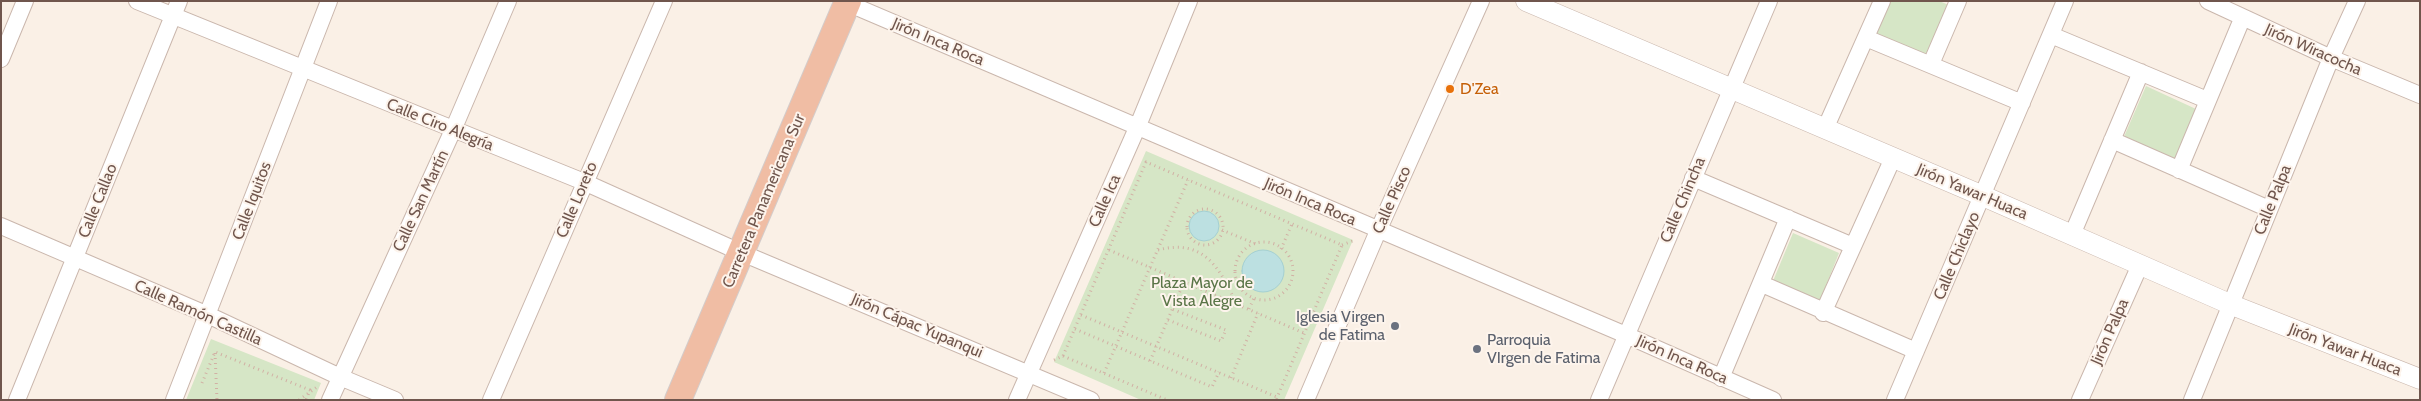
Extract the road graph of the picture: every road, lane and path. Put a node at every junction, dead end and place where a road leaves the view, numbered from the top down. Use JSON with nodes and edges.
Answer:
{"nodes":[{"id":1,"x":25,"y":1,"type":"edge"},
{"id":2,"x":136,"y":1,"type":"edge"},
{"id":3,"x":179,"y":1,"type":"edge"},
{"id":4,"x":329,"y":1,"type":"edge"},
{"id":5,"x":508,"y":1,"type":"edge"},
{"id":6,"x":664,"y":1,"type":"edge"},
{"id":7,"x":1189,"y":1,"type":"edge"},
{"id":8,"x":1481,"y":1,"type":"edge"},
{"id":9,"x":1526,"y":1,"type":"edge"},
{"id":10,"x":1769,"y":1,"type":"edge"},
{"id":11,"x":1882,"y":1,"type":"edge"},
{"id":12,"x":1957,"y":1,"type":"edge"},
{"id":13,"x":2065,"y":1,"type":"edge"},
{"id":14,"x":2208,"y":1,"type":"edge"},
{"id":15,"x":2357,"y":1,"type":"edge"},
{"id":16,"x":847,"y":2,"type":"edge"},
{"id":17,"x":173,"y":17,"type":"junction"},
{"id":18,"x":2242,"y":18,"type":"junction"},
{"id":19,"x":2051,"y":36,"type":"junction"},
{"id":20,"x":1866,"y":38,"type":"junction"},
{"id":21,"x":2331,"y":58,"type":"junction"},
{"id":22,"x":1,"y":59,"type":"edge"},
{"id":23,"x":1931,"y":64,"type":"junction"},
{"id":24,"x":302,"y":68,"type":"junction"},
{"id":25,"x":2141,"y":72,"type":"junction"},
{"id":26,"x":1731,"y":90,"type":"junction"},
{"id":27,"x":2420,"y":95,"type":"edge"},
{"id":28,"x":2207,"y":100,"type":"junction"},
{"id":29,"x":2022,"y":103,"type":"junction"},
{"id":30,"x":1137,"y":128,"type":"junction"},
{"id":31,"x":1825,"y":129,"type":"junction"},
{"id":32,"x":453,"y":130,"type":"junction"},
{"id":33,"x":2112,"y":140,"type":"junction"},
{"id":34,"x":1893,"y":158,"type":"junction"},
{"id":35,"x":2179,"y":170,"type":"junction"},
{"id":36,"x":1693,"y":178,"type":"junction"},
{"id":37,"x":1188,"y":180,"type":"junction"},
{"id":38,"x":584,"y":182,"type":"junction"},
{"id":39,"x":1984,"y":196,"type":"junction"},
{"id":40,"x":2269,"y":209,"type":"junction"},
{"id":41,"x":1788,"y":218,"type":"junction"},
{"id":42,"x":1292,"y":224,"type":"junction"},
{"id":43,"x":1,"y":226,"type":"edge"},
{"id":44,"x":1222,"y":230,"type":"junction"},
{"id":45,"x":1378,"y":231,"type":"junction"},
{"id":46,"x":2072,"y":235,"type":"junction"},
{"id":47,"x":1194,"y":241,"type":"junction"},
{"id":48,"x":1256,"y":244,"type":"junction"},
{"id":49,"x":1853,"y":246,"type":"junction"},
{"id":50,"x":1281,"y":249,"type":"junction"},
{"id":51,"x":1108,"y":250,"type":"junction"},
{"id":52,"x":1158,"y":250,"type":"junction"},
{"id":53,"x":1192,"y":250,"type":"junction"},
{"id":54,"x":742,"y":253,"type":"junction"},
{"id":55,"x":74,"y":259,"type":"junction"},
{"id":56,"x":2140,"y":264,"type":"junction"},
{"id":57,"x":1150,"y":268,"type":"junction"},
{"id":58,"x":1236,"y":279,"type":"junction"},
{"id":59,"x":1184,"y":282,"type":"junction"},
{"id":60,"x":1227,"y":283,"type":"junction"},
{"id":61,"x":1762,"y":284,"type":"junction"},
{"id":62,"x":1254,"y":298,"type":"junction"},
{"id":63,"x":1237,"y":304,"type":"junction"},
{"id":64,"x":2232,"y":305,"type":"junction"},
{"id":65,"x":1172,"y":309,"type":"junction"},
{"id":66,"x":1248,"y":309,"type":"junction"},
{"id":67,"x":1258,"y":313,"type":"junction"},
{"id":68,"x":1824,"y":313,"type":"junction"},
{"id":69,"x":208,"y":315,"type":"junction"},
{"id":70,"x":1081,"y":315,"type":"junction"},
{"id":71,"x":1168,"y":320,"type":"junction"},
{"id":72,"x":1075,"y":329,"type":"junction"},
{"id":73,"x":1122,"y":332,"type":"junction"},
{"id":74,"x":1304,"y":333,"type":"junction"},
{"id":75,"x":1626,"y":335,"type":"junction"},
{"id":76,"x":1116,"y":346,"type":"junction"},
{"id":77,"x":1156,"y":346,"type":"junction"},
{"id":78,"x":215,"y":352,"type":"junction"},
{"id":79,"x":1916,"y":352,"type":"junction"},
{"id":80,"x":1150,"y":361,"type":"junction"},
{"id":81,"x":1028,"y":372,"type":"junction"},
{"id":82,"x":1218,"y":372,"type":"junction"},
{"id":83,"x":1104,"y":373,"type":"junction"},
{"id":84,"x":340,"y":377,"type":"junction"},
{"id":85,"x":1231,"y":378,"type":"junction"},
{"id":86,"x":1721,"y":378,"type":"junction"},
{"id":87,"x":2420,"y":379,"type":"edge"},
{"id":88,"x":198,"y":392,"type":"dead end"},
{"id":89,"x":1276,"y":398,"type":"edge"},
{"id":90,"x":17,"y":400,"type":"edge"},
{"id":91,"x":174,"y":400,"type":"edge"},
{"id":92,"x":217,"y":400,"type":"edge"},
{"id":93,"x":306,"y":400,"type":"edge"},
{"id":94,"x":330,"y":400,"type":"edge"},
{"id":95,"x":395,"y":400,"type":"edge"},
{"id":96,"x":491,"y":400,"type":"edge"},
{"id":97,"x":678,"y":400,"type":"edge"},
{"id":98,"x":1017,"y":400,"type":"edge"},
{"id":99,"x":1091,"y":400,"type":"edge"},
{"id":100,"x":1167,"y":400,"type":"edge"},
{"id":101,"x":1306,"y":400,"type":"edge"},
{"id":102,"x":1599,"y":400,"type":"edge"},
{"id":103,"x":1773,"y":400,"type":"edge"},
{"id":104,"x":1895,"y":400,"type":"edge"},
{"id":105,"x":2080,"y":400,"type":"edge"},
{"id":106,"x":2192,"y":400,"type":"edge"}],
"edges":[{"from":1,"to":22,"type":"street"},
{"from":2,"to":17,"type":"street","name":"Calle Ciro Alegría"},
{"from":3,"to":17,"type":"street","name":"Calle Callao"},
{"from":4,"to":24,"type":"street","name":"Calle Iquitos"},
{"from":5,"to":32,"type":"street","name":"Calle San Martín"},
{"from":6,"to":38,"type":"street","name":"Calle Loreto"},
{"from":7,"to":30,"type":"street","name":"Calle Ica"},
{"from":8,"to":45,"type":"street","name":"Calle Pisco"},
{"from":9,"to":26,"type":"street","name":"Jirón Yawar Huaca"},
{"from":10,"to":26,"type":"street","name":"Calle Chincha"},
{"from":11,"to":20,"type":"street"},
{"from":12,"to":23,"type":"street"},
{"from":13,"to":19,"type":"street","name":"Calle Chiclayo"},
{"from":14,"to":18,"type":"street","name":"Jirón Wiracocha"},
{"from":15,"to":21,"type":"street","name":"Calle Palpa"},
{"from":16,"to":30,"type":"street","name":"Jirón Inca Roca"},
{"from":16,"to":54,"type":"highway","name":"Carretera Panamericana Sur"},
{"from":17,"to":24,"type":"street","name":"Calle Ciro Alegría"},
{"from":17,"to":55,"type":"street","name":"Calle Callao"},
{"from":18,"to":21,"type":"street","name":"Jirón Wiracocha"},
{"from":18,"to":28,"type":"street"},
{"from":19,"to":25,"type":"street"},
{"from":19,"to":29,"type":"street","name":"Calle Chiclayo"},
{"from":20,"to":23,"type":"street"},
{"from":20,"to":31,"type":"street"},
{"from":21,"to":27,"type":"street","name":"Jirón Wiracocha"},
{"from":21,"to":40,"type":"street","name":"Calle Palpa"},
{"from":23,"to":29,"type":"street"},
{"from":24,"to":32,"type":"street","name":"Calle Ciro Alegría"},
{"from":24,"to":69,"type":"street","name":"Calle Iquitos"},
{"from":25,"to":28,"type":"street"},
{"from":25,"to":33,"type":"street"},
{"from":26,"to":31,"type":"street","name":"Jirón Yawar Huaca"},
{"from":26,"to":36,"type":"street","name":"Calle Chincha"},
{"from":28,"to":35,"type":"street"},
{"from":29,"to":39,"type":"street","name":"Calle Chiclayo"},
{"from":30,"to":45,"type":"street","name":"Jirón Inca Roca"},
{"from":30,"to":81,"type":"street","name":"Calle Ica"},
{"from":31,"to":34,"type":"street","name":"Jirón Yawar Huaca"},
{"from":32,"to":38,"type":"street","name":"Calle Ciro Alegría"},
{"from":32,"to":84,"type":"street","name":"Calle San Martín"},
{"from":33,"to":35,"type":"street"},
{"from":33,"to":46,"type":"street"},
{"from":34,"to":39,"type":"street","name":"Jirón Yawar Huaca"},
{"from":34,"to":49,"type":"street"},
{"from":35,"to":40,"type":"street"},
{"from":36,"to":41,"type":"street"},
{"from":36,"to":75,"type":"street","name":"Calle Chincha"},
{"from":37,"to":42,"type":"path"},
{"from":37,"to":51,"type":"path"},
{"from":37,"to":52,"type":"path"},
{"from":38,"to":54,"type":"street","name":"Calle Ciro Alegría"},
{"from":38,"to":96,"type":"street","name":"Calle Loreto"},
{"from":39,"to":46,"type":"street","name":"Jirón Yawar Huaca"},
{"from":39,"to":79,"type":"street","name":"Calle Chiclayo"},
{"from":40,"to":64,"type":"street","name":"Calle Palpa"},
{"from":41,"to":49,"type":"street"},
{"from":41,"to":61,"type":"street"},
{"from":42,"to":50,"type":"path"},
{"from":42,"to":74,"type":"path"},
{"from":43,"to":55,"type":"street","name":"Calle Ramón Castilla"},
{"from":44,"to":47,"type":"path"},
{"from":44,"to":47,"type":"path"},
{"from":44,"to":48,"type":"path"},
{"from":45,"to":75,"type":"street","name":"Jirón Inca Roca"},
{"from":45,"to":101,"type":"street","name":"Calle Pisco"},
{"from":46,"to":56,"type":"street","name":"Jirón Yawar Huaca"},
{"from":47,"to":53,"type":"path"},
{"from":48,"to":50,"type":"path"},
{"from":48,"to":58,"type":"path"},
{"from":49,"to":68,"type":"street"},
{"from":50,"to":62,"type":"path"},
{"from":51,"to":57,"type":"path"},
{"from":51,"to":70,"type":"path"},
{"from":52,"to":53,"type":"path"},
{"from":52,"to":57,"type":"path"},
{"from":53,"to":60,"type":"path"},
{"from":54,"to":81,"type":"street","name":"Jirón Cápac Yupanqui"},
{"from":54,"to":97,"type":"highway","name":"Carretera Panamericana Sur"},
{"from":55,"to":69,"type":"street","name":"Calle Ramón Castilla"},
{"from":55,"to":90,"type":"street","name":"Calle Callao"},
{"from":56,"to":64,"type":"street","name":"Jirón Yawar Huaca"},
{"from":56,"to":105,"type":"street","name":"Jirón Palpa"},
{"from":57,"to":59,"type":"path"},
{"from":57,"to":73,"type":"path"},
{"from":58,"to":60,"type":"path"},
{"from":58,"to":62,"type":"path"},
{"from":59,"to":63,"type":"path"},
{"from":59,"to":65,"type":"path"},
{"from":60,"to":63,"type":"path"},
{"from":61,"to":68,"type":"street"},
{"from":61,"to":86,"type":"street"},
{"from":62,"to":66,"type":"path"},
{"from":63,"to":66,"type":"path"},
{"from":64,"to":87,"type":"street","name":"Jirón Yawar Huaca"},
{"from":64,"to":106,"type":"street","name":"Calle Palpa"},
{"from":65,"to":71,"type":"path"},
{"from":65,"to":71,"type":"path"},
{"from":66,"to":67,"type":"path"},
{"from":67,"to":74,"type":"path"},
{"from":67,"to":85,"type":"path"},
{"from":68,"to":79,"type":"street"},
{"from":69,"to":78,"type":"path"},
{"from":69,"to":84,"type":"street","name":"Calle Ramón Castilla"},
{"from":69,"to":91,"type":"street","name":"Calle Iquitos"},
{"from":70,"to":72,"type":"path"},
{"from":70,"to":73,"type":"path"},
{"from":71,"to":77,"type":"path"},
{"from":72,"to":76,"type":"path"},
{"from":72,"to":83,"type":"path"},
{"from":73,"to":76,"type":"path"},
{"from":73,"to":77,"type":"path"},
{"from":74,"to":89,"type":"path"},
{"from":75,"to":86,"type":"street","name":"Jirón Inca Roca"},
{"from":75,"to":102,"type":"street","name":"Calle Chincha"},
{"from":76,"to":80,"type":"path"},
{"from":76,"to":83,"type":"path"},
{"from":77,"to":80,"type":"path"},
{"from":77,"to":82,"type":"path"},
{"from":78,"to":88,"type":"path"},
{"from":78,"to":92,"type":"path"},
{"from":78,"to":93,"type":"path"},
{"from":79,"to":104,"type":"street","name":"Calle Chiclayo"},
{"from":80,"to":82,"type":"path"},
{"from":81,"to":98,"type":"street","name":"Calle Ica"},
{"from":81,"to":99,"type":"street","name":"Jirón Cápac Yupanqui"},
{"from":82,"to":85,"type":"path"},
{"from":83,"to":100,"type":"path"},
{"from":84,"to":94,"type":"street","name":"Calle San Martín"},
{"from":84,"to":95,"type":"street","name":"Calle Ramón Castilla"},
{"from":85,"to":89,"type":"path"},
{"from":86,"to":103,"type":"street","name":"Jirón Inca Roca"}]}
